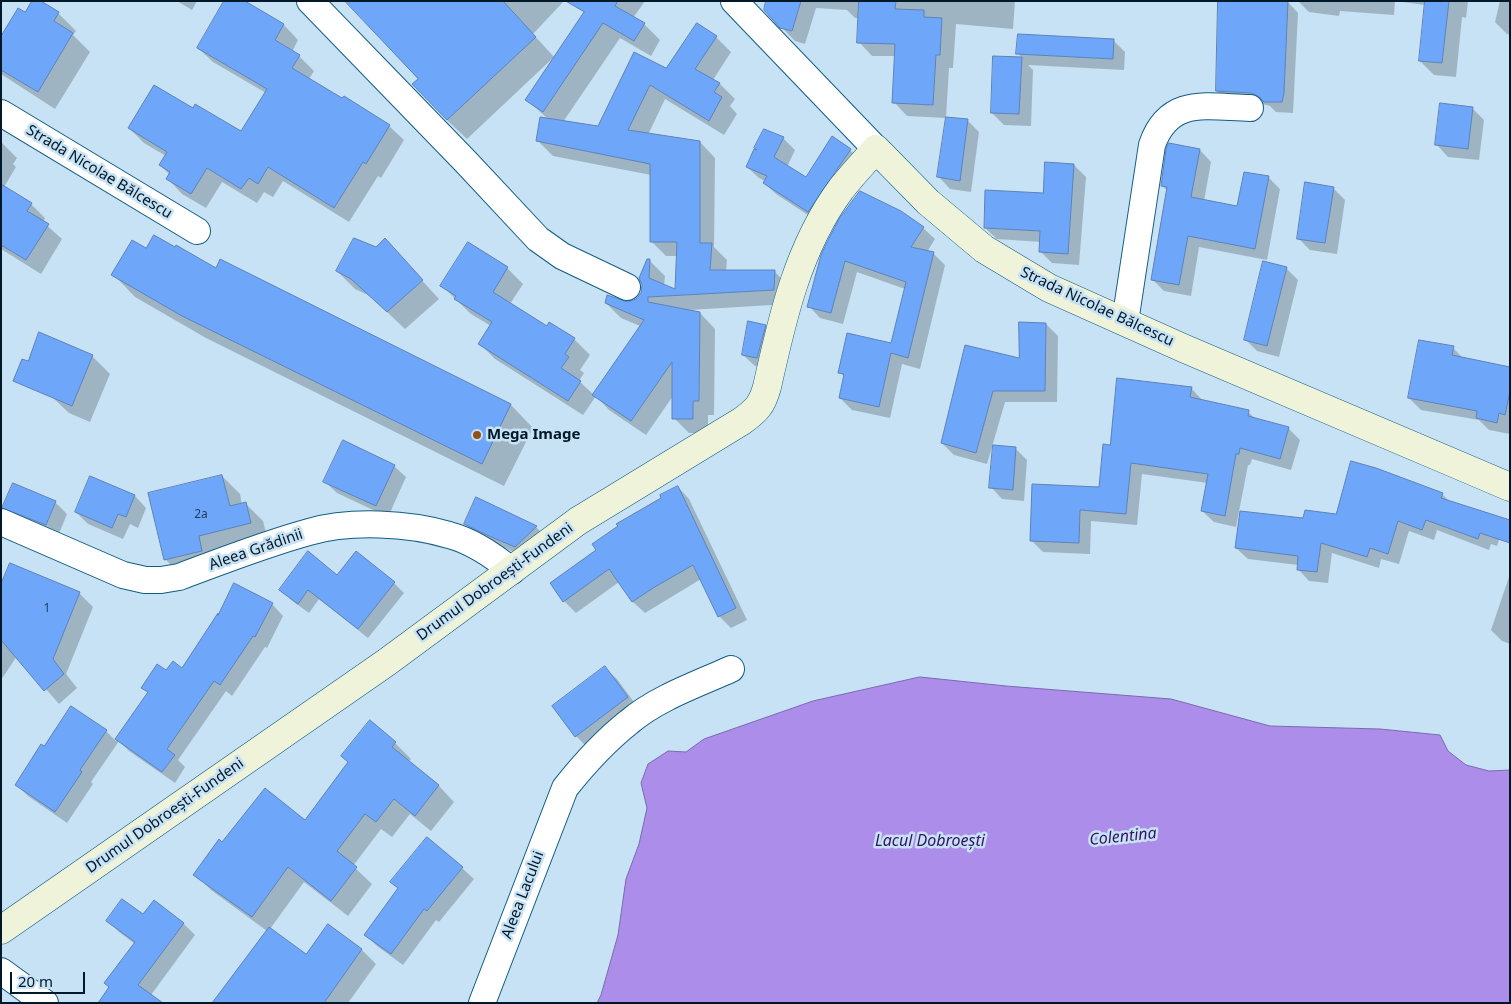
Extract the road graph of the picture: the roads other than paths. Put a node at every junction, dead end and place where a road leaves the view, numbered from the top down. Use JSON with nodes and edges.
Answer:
{"nodes":[{"id":1,"x":310,"y":1,"type":"edge"},
{"id":2,"x":734,"y":1,"type":"edge"},
{"id":3,"x":1250,"y":108,"type":"dead end"},
{"id":4,"x":1,"y":113,"type":"edge"},
{"id":5,"x":876,"y":149,"type":"junction"},
{"id":6,"x":197,"y":231,"type":"dead end"},
{"id":7,"x":627,"y":287,"type":"dead end"},
{"id":8,"x":1125,"y":322,"type":"junction"},
{"id":9,"x":1510,"y":487,"type":"edge"},
{"id":10,"x":1,"y":522,"type":"edge"},
{"id":11,"x":512,"y":570,"type":"junction"},
{"id":12,"x":731,"y":668,"type":"dead end"},
{"id":13,"x":1,"y":930,"type":"edge"},
{"id":14,"x":1,"y":971,"type":"edge"},
{"id":15,"x":45,"y":1003,"type":"edge"},
{"id":16,"x":482,"y":1003,"type":"edge"}],
"edges":[{"from":1,"to":7,"type":"street"},
{"from":2,"to":5,"type":"street","name":"Strada Nicolae Bălcescu"},
{"from":3,"to":8,"type":"street"},
{"from":4,"to":6,"type":"street","name":"Strada Nicolae Bălcescu"},
{"from":5,"to":8,"type":"street","name":"Strada Nicolae Bălcescu"},
{"from":5,"to":11,"type":"street","name":"Drumul Dobroești-Fundeni"},
{"from":8,"to":9,"type":"street","name":"Strada Nicolae Bălcescu"},
{"from":10,"to":11,"type":"street","name":"Aleea Grădinii"},
{"from":11,"to":13,"type":"street","name":"Drumul Dobroești-Fundeni"},
{"from":12,"to":16,"type":"street","name":"Aleea Lacului"},
{"from":14,"to":15,"type":"street"}]}
